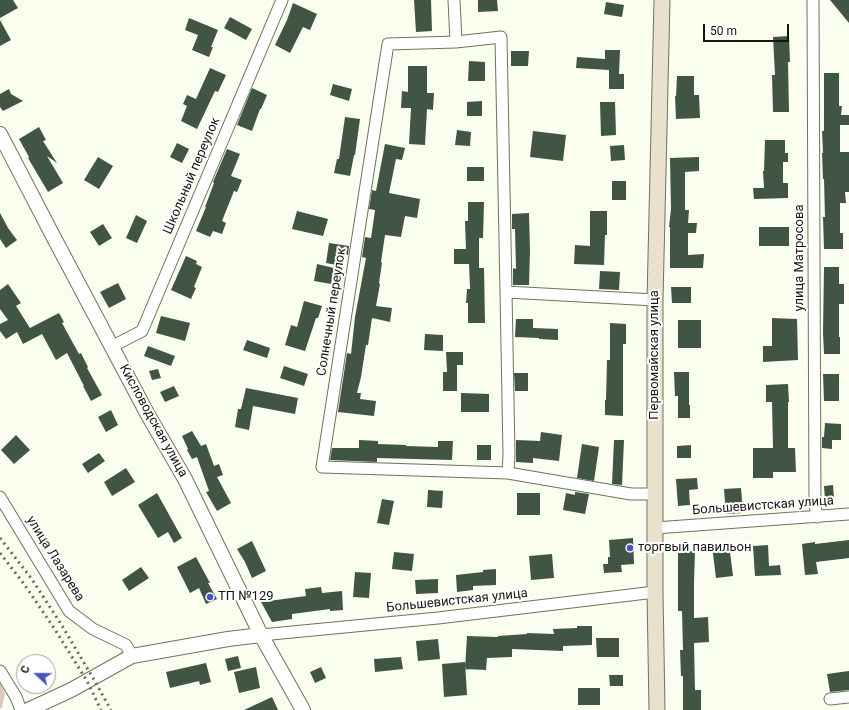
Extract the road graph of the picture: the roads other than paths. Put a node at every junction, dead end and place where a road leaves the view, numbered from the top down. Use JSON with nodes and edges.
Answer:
{"nodes":[{"id":1,"x":282,"y":0,"type":"edge"},
{"id":2,"x":454,"y":0,"type":"edge"},
{"id":3,"x":662,"y":0,"type":"edge"},
{"id":4,"x":813,"y":0,"type":"edge"},
{"id":5,"x":456,"y":42,"type":"junction"},
{"id":6,"x":0,"y":134,"type":"edge"},
{"id":7,"x":506,"y":292,"type":"junction"},
{"id":8,"x":655,"y":300,"type":"junction"},
{"id":9,"x":111,"y":347,"type":"junction"},
{"id":10,"x":508,"y":473,"type":"junction"},
{"id":11,"x":655,"y":494,"type":"junction"},
{"id":12,"x":0,"y":497,"type":"edge"},
{"id":13,"x":849,"y":514,"type":"edge"},
{"id":14,"x":817,"y":517,"type":"junction"},
{"id":15,"x":655,"y":528,"type":"junction"},
{"id":16,"x":655,"y":592,"type":"junction"},
{"id":17,"x":261,"y":635,"type":"junction"},
{"id":18,"x":132,"y":656,"type":"junction"},
{"id":19,"x":0,"y":671,"type":"edge"},
{"id":20,"x":849,"y":697,"type":"edge"},
{"id":21,"x":830,"y":699,"type":"dead end"},
{"id":22,"x":21,"y":710,"type":"edge"},
{"id":23,"x":28,"y":710,"type":"edge"},
{"id":24,"x":303,"y":710,"type":"edge"},
{"id":25,"x":657,"y":710,"type":"edge"}],
"edges":[{"from":1,"to":9,"type":"street","name":"Школьный переулок"},
{"from":2,"to":5,"type":"street"},
{"from":3,"to":8,"type":"main road","name":"Первомайская улица"},
{"from":4,"to":14,"type":"street","name":"улица Матросова"},
{"from":5,"to":7,"type":"street","name":"Солнечный переулок"},
{"from":5,"to":10,"type":"street","name":"Солнечный переулок"},
{"from":6,"to":9,"type":"street","name":"Кисловодская улица"},
{"from":7,"to":8,"type":"street"},
{"from":7,"to":10,"type":"street","name":"Солнечный переулок"},
{"from":8,"to":11,"type":"main road","name":"Первомайская улица"},
{"from":9,"to":17,"type":"street","name":"Кисловодская улица"},
{"from":10,"to":11,"type":"street","name":"Солнечный переулок"},
{"from":11,"to":15,"type":"main road","name":"Первомайская улица"},
{"from":12,"to":18,"type":"street","name":"улица Лазарева"},
{"from":13,"to":14,"type":"street","name":"Большевистская улица"},
{"from":14,"to":15,"type":"street","name":"Большевистская улица"},
{"from":15,"to":16,"type":"main road","name":"Первомайская улица"},
{"from":16,"to":17,"type":"street","name":"Большевистская улица"},
{"from":16,"to":25,"type":"main road","name":"Первомайская улица"},
{"from":17,"to":18,"type":"street"},
{"from":17,"to":24,"type":"street","name":"Кисловодская улица"},
{"from":18,"to":23,"type":"street"},
{"from":19,"to":22,"type":"street"},
{"from":20,"to":21,"type":"street"}]}
